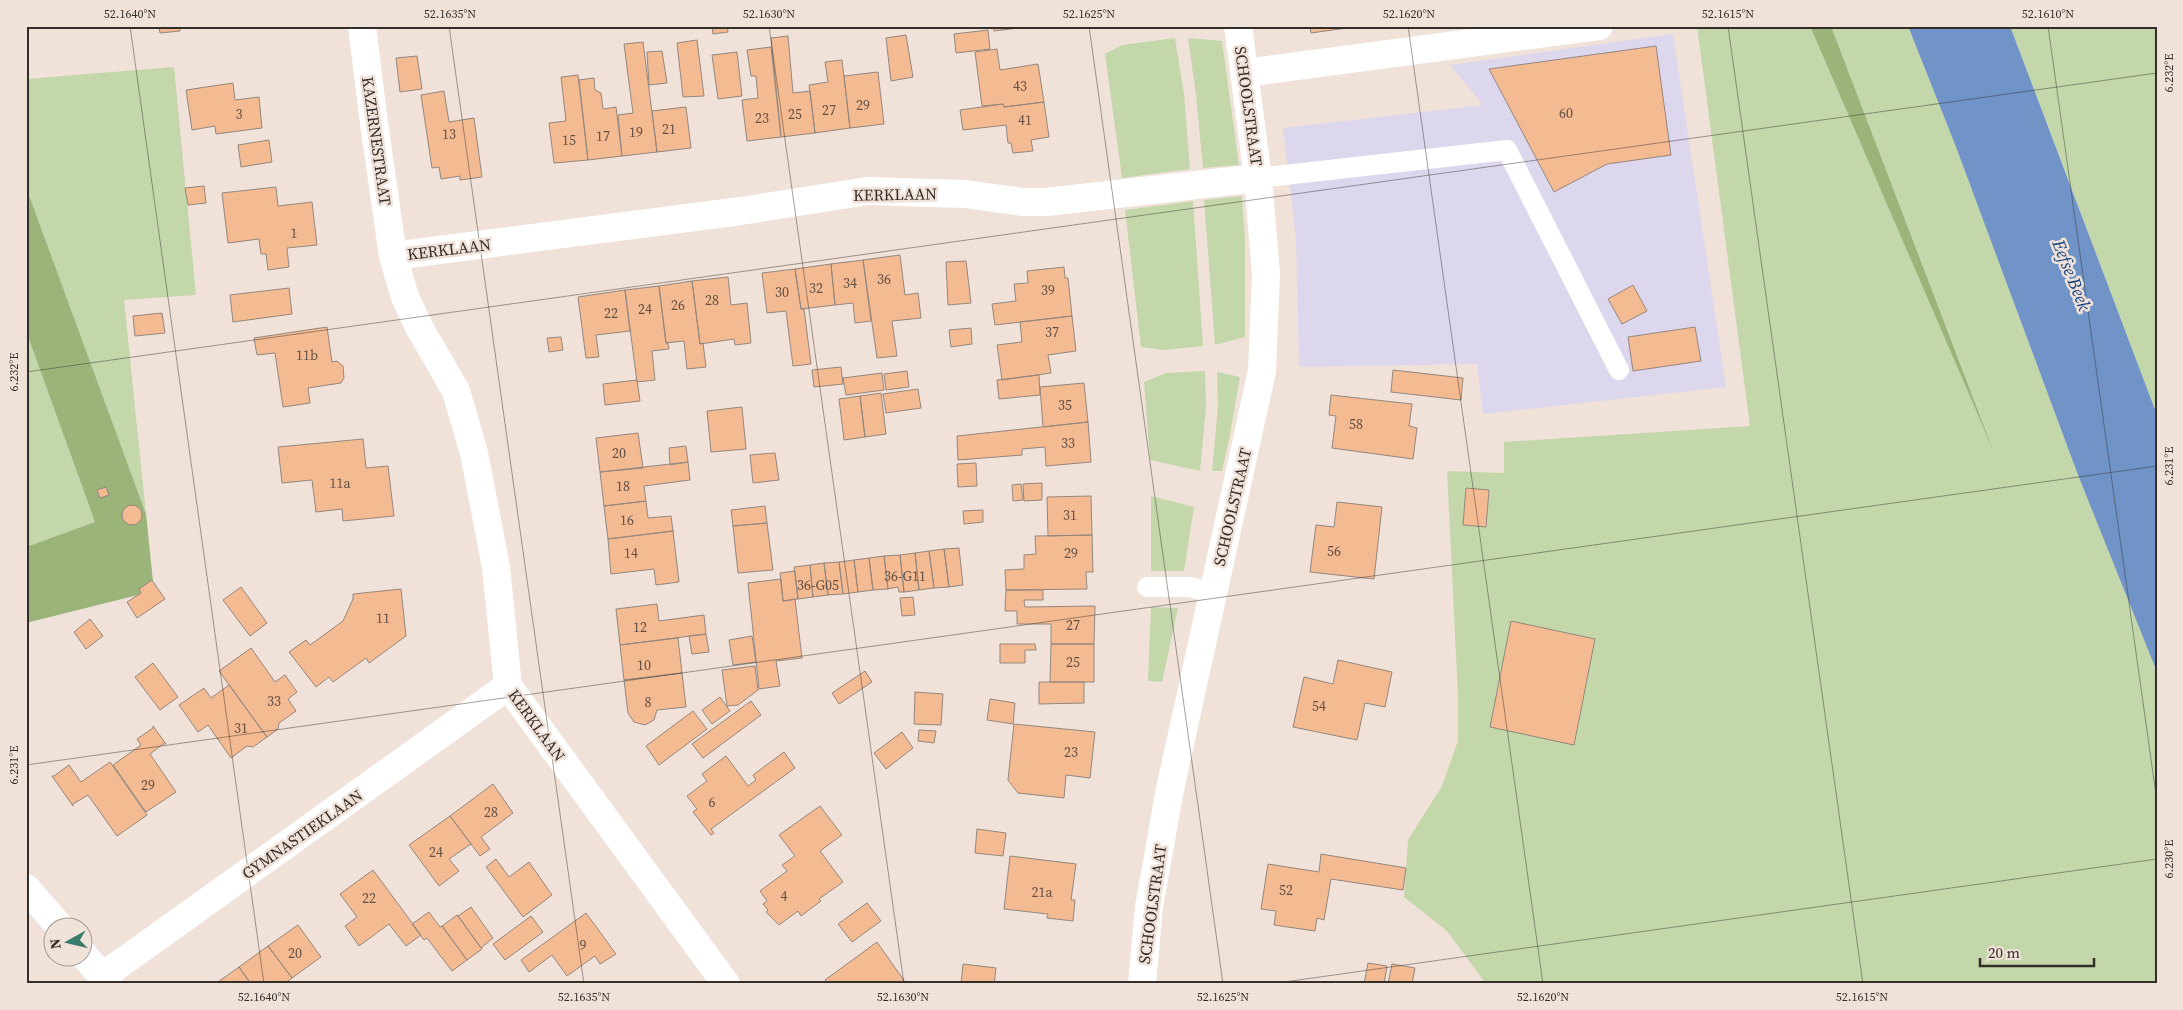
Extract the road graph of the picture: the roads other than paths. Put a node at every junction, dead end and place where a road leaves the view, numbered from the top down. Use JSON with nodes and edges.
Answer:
{"nodes":[{"id":1,"x":362,"y":26,"type":"edge"},
{"id":2,"x":1238,"y":26,"type":"edge"},
{"id":3,"x":1598,"y":26,"type":"edge"},
{"id":4,"x":1244,"y":73,"type":"junction"},
{"id":5,"x":1258,"y":178,"type":"junction"},
{"id":6,"x":393,"y":256,"type":"junction"},
{"id":7,"x":1619,"y":370,"type":"dead end"},
{"id":8,"x":1147,"y":587,"type":"dead end"},
{"id":9,"x":1212,"y":593,"type":"junction"},
{"id":10,"x":508,"y":686,"type":"junction"},
{"id":11,"x":26,"y":888,"type":"edge"},
{"id":12,"x":52,"y":918,"type":"edge"},
{"id":13,"x":92,"y":964,"type":"edge"},
{"id":14,"x":106,"y":980,"type":"edge"},
{"id":15,"x":726,"y":984,"type":"edge"},
{"id":16,"x":1142,"y":984,"type":"edge"}],
"edges":[{"from":1,"to":6,"type":"street","name":"KAZERNESTRAAT"},
{"from":2,"to":4,"type":"street","name":"SCHOOLSTRAAT"},
{"from":3,"to":4,"type":"street"},
{"from":4,"to":5,"type":"street","name":"SCHOOLSTRAAT"},
{"from":5,"to":6,"type":"street","name":"KERKLAAN"},
{"from":5,"to":7,"type":"lane"},
{"from":5,"to":9,"type":"street","name":"SCHOOLSTRAAT"},
{"from":6,"to":10,"type":"street","name":"KERKLAAN"},
{"from":8,"to":9,"type":"lane"},
{"from":9,"to":16,"type":"street","name":"SCHOOLSTRAAT"},
{"from":10,"to":14,"type":"street","name":"GYMNASTIEKLAAN"},
{"from":10,"to":15,"type":"street","name":"KERKLAAN"},
{"from":11,"to":12,"type":"street"},
{"from":13,"to":14,"type":"street"}]}
